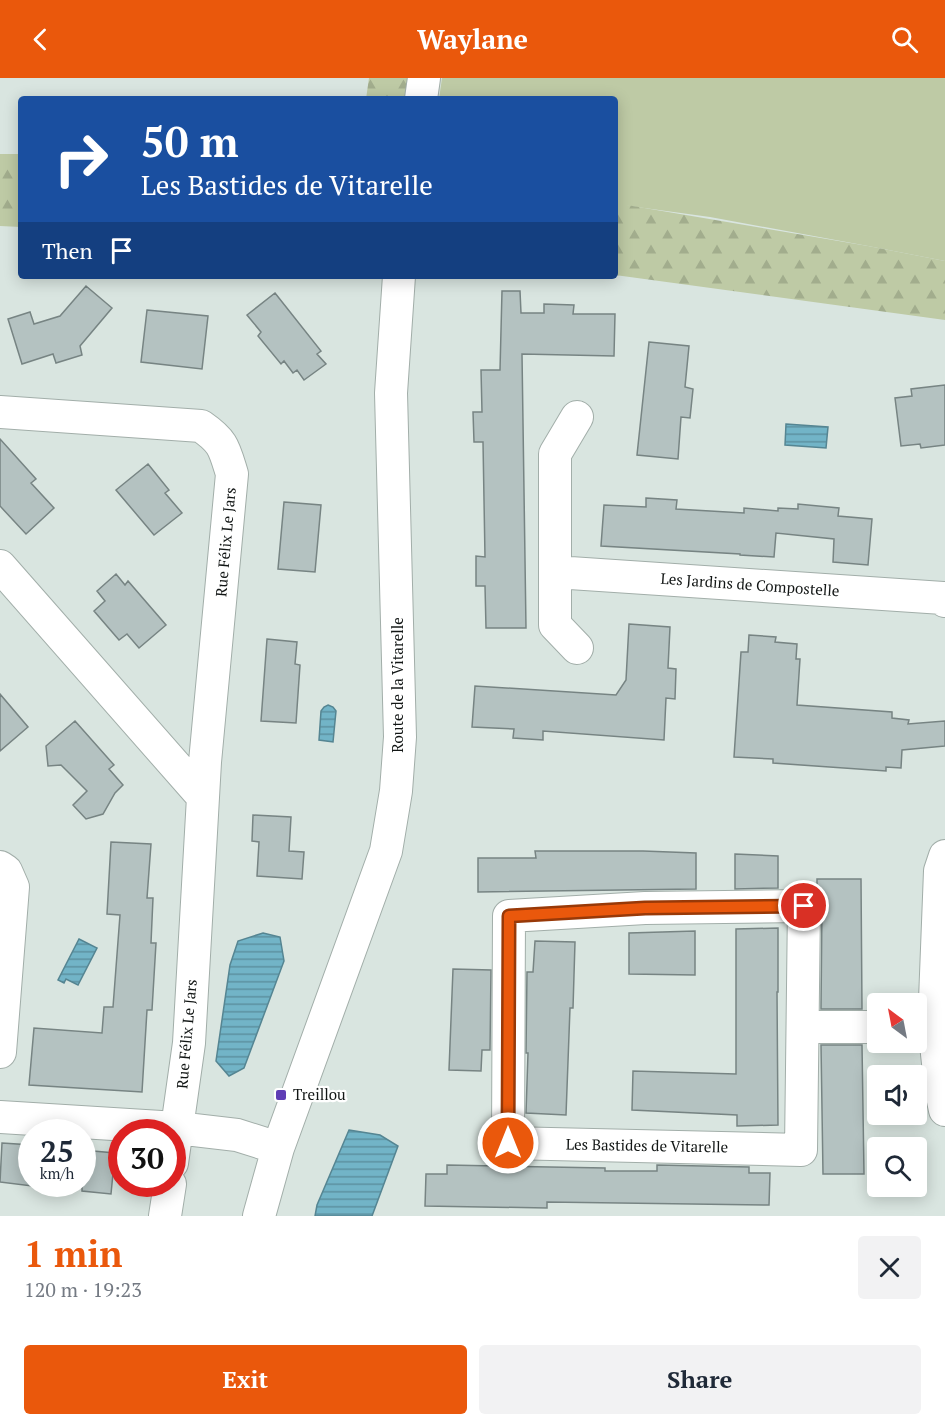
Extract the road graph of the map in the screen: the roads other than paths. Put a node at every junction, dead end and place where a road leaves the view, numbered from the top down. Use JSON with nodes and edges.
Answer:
{"nodes":[{"id":1,"x":424,"y":78,"type":"edge"},
{"id":2,"x":421,"y":96,"type":"edge"},
{"id":3,"x":399,"y":279,"type":"edge"},
{"id":4,"x":0,"y":412,"type":"edge"},
{"id":5,"x":577,"y":417,"type":"dead end"},
{"id":6,"x":0,"y":566,"type":"edge"},
{"id":7,"x":555,"y":572,"type":"junction"},
{"id":8,"x":945,"y":601,"type":"edge"},
{"id":9,"x":577,"y":648,"type":"dead end"},
{"id":10,"x":203,"y":797,"type":"junction"},
{"id":11,"x":945,"y":856,"type":"edge"},
{"id":12,"x":0,"y":867,"type":"edge"},
{"id":13,"x":927,"y":1005,"type":"edge"},
{"id":14,"x":803,"y":1027,"type":"junction"},
{"id":15,"x":867,"y":1027,"type":"edge"},
{"id":16,"x":927,"y":1034,"type":"edge"},
{"id":17,"x":0,"y":1052,"type":"edge"},
{"id":18,"x":945,"y":1110,"type":"edge"},
{"id":19,"x":0,"y":1117,"type":"edge"},
{"id":20,"x":168,"y":1119,"type":"edge"},
{"id":21,"x":108,"y":1124,"type":"edge"},
{"id":22,"x":186,"y":1130,"type":"edge"},
{"id":23,"x":278,"y":1148,"type":"junction"},
{"id":24,"x":168,"y":1197,"type":"edge"},
{"id":25,"x":165,"y":1216,"type":"edge"},
{"id":26,"x":259,"y":1216,"type":"edge"}],
"edges":[{"from":1,"to":2,"type":"street"},
{"from":3,"to":23,"type":"street","name":"Route de la Vitarelle"},
{"from":4,"to":10,"type":"street","name":"Rue Félix Le Jars"},
{"from":5,"to":7,"type":"street"},
{"from":6,"to":10,"type":"street"},
{"from":7,"to":8,"type":"street","name":"Les Jardins de Compostelle"},
{"from":7,"to":9,"type":"street"},
{"from":10,"to":20,"type":"street","name":"Rue Félix Le Jars"},
{"from":11,"to":13,"type":"street"},
{"from":12,"to":17,"type":"street"},
{"from":14,"to":14,"type":"street","name":"Les Bastides de Vitarelle"},
{"from":14,"to":15,"type":"street"},
{"from":16,"to":18,"type":"street"},
{"from":19,"to":21,"type":"street"},
{"from":22,"to":23,"type":"street"},
{"from":23,"to":26,"type":"street","name":"Route de la Vitarelle"},
{"from":24,"to":25,"type":"street"}]}
